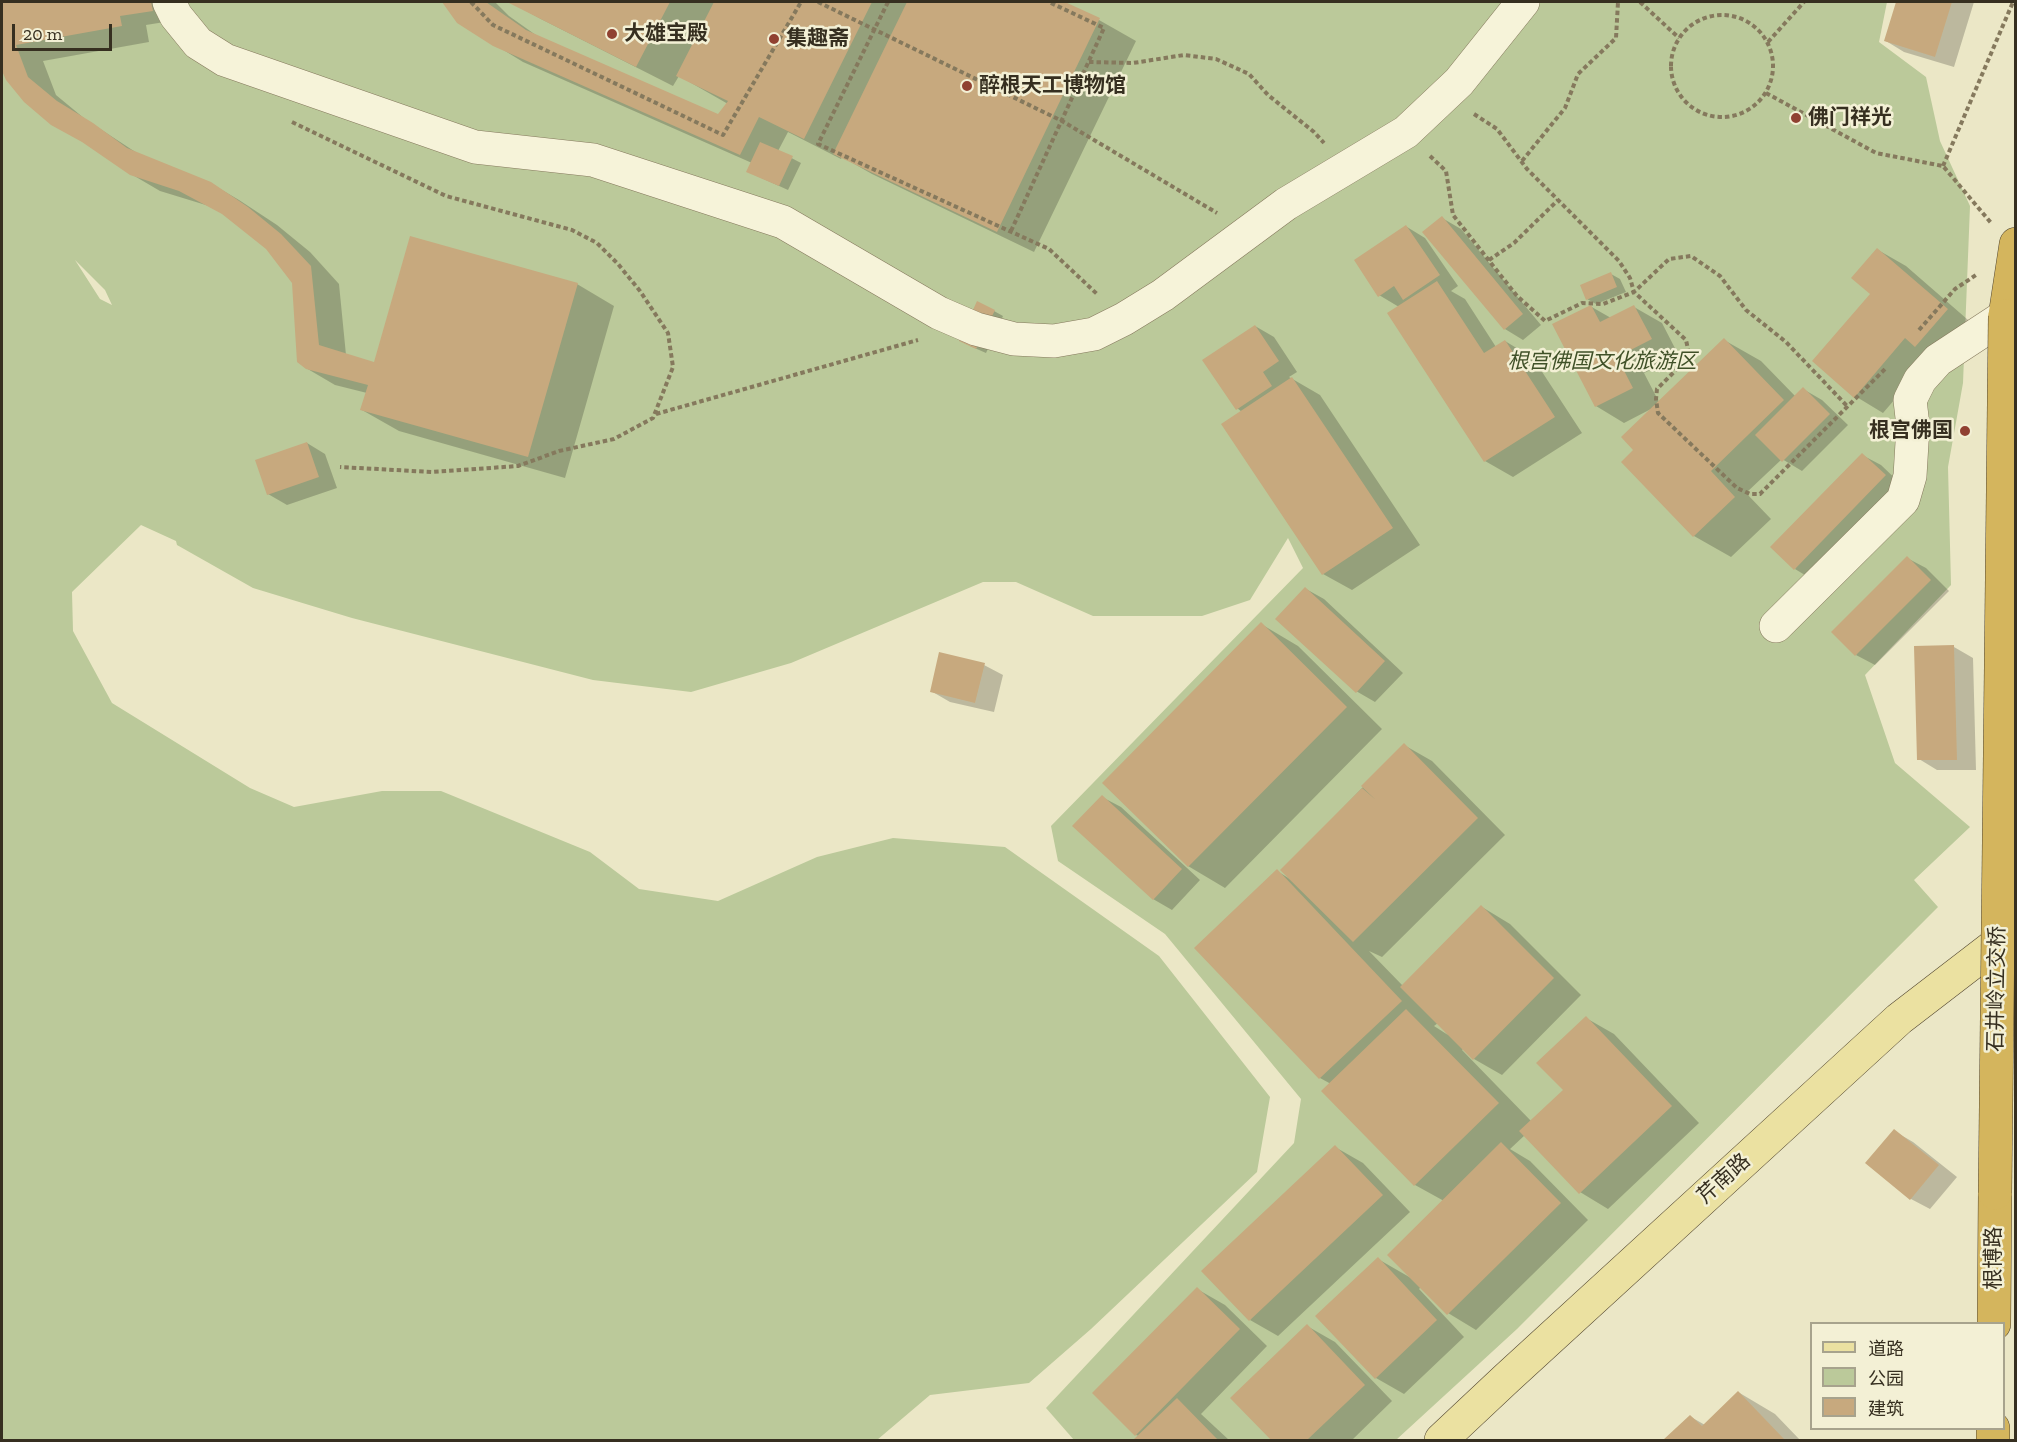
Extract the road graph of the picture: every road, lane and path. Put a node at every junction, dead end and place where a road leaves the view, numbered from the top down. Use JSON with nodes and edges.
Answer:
{"nodes":[{"id":1,"x":169,"y":2,"type":"edge"},
{"id":2,"x":471,"y":2,"type":"edge"},
{"id":3,"x":801,"y":2,"type":"edge"},
{"id":4,"x":818,"y":2,"type":"edge"},
{"id":5,"x":888,"y":2,"type":"edge"},
{"id":6,"x":1049,"y":2,"type":"edge"},
{"id":7,"x":1523,"y":2,"type":"edge"},
{"id":8,"x":1618,"y":2,"type":"edge"},
{"id":9,"x":1640,"y":2,"type":"edge"},
{"id":10,"x":1804,"y":2,"type":"edge"},
{"id":11,"x":2013,"y":2,"type":"edge"},
{"id":12,"x":874,"y":30,"type":"junction"},
{"id":13,"x":1679,"y":38,"type":"junction"},
{"id":14,"x":1768,"y":42,"type":"junction"},
{"id":15,"x":1089,"y":62,"type":"junction"},
{"id":16,"x":1766,"y":93,"type":"junction"},
{"id":17,"x":1446,"y":95,"type":"junction"},
{"id":18,"x":291,"y":121,"type":"dead end"},
{"id":19,"x":1062,"y":121,"type":"junction"},
{"id":20,"x":1406,"y":132,"type":"junction"},
{"id":21,"x":1521,"y":161,"type":"junction"},
{"id":22,"x":1943,"y":166,"type":"junction"},
{"id":23,"x":1347,"y":167,"type":"junction"},
{"id":24,"x":1558,"y":200,"type":"junction"},
{"id":25,"x":1011,"y":231,"type":"junction"},
{"id":26,"x":1249,"y":232,"type":"junction"},
{"id":27,"x":2015,"y":248,"type":"edge"},
{"id":28,"x":1489,"y":260,"type":"junction"},
{"id":29,"x":1634,"y":292,"type":"junction"},
{"id":30,"x":2005,"y":316,"type":"junction"},
{"id":31,"x":1124,"y":319,"type":"junction"},
{"id":32,"x":967,"y":326,"type":"junction"},
{"id":33,"x":1918,"y":331,"type":"dead end"},
{"id":34,"x":1892,"y":361,"type":"dead end"},
{"id":35,"x":1848,"y":407,"type":"junction"},
{"id":36,"x":655,"y":414,"type":"junction"},
{"id":37,"x":340,"y":467,"type":"dead end"},
{"id":38,"x":1776,"y":626,"type":"dead end"},
{"id":39,"x":2016,"y":929,"type":"edge"},
{"id":40,"x":1995,"y":1193,"type":"joint"},
{"id":41,"x":1994,"y":1322,"type":"edge"},
{"id":42,"x":1441,"y":1440,"type":"edge"}],
"edges":[{"from":1,"to":32,"type":"lane"},
{"from":2,"to":3,"type":"path"},
{"from":4,"to":12,"type":"path"},
{"from":5,"to":12,"type":"path"},
{"from":6,"to":15,"type":"path"},
{"from":7,"to":17,"type":"lane"},
{"from":8,"to":21,"type":"path"},
{"from":9,"to":13,"type":"path"},
{"from":10,"to":14,"type":"path"},
{"from":11,"to":22,"type":"path"},
{"from":12,"to":19,"type":"path"},
{"from":12,"to":25,"type":"path"},
{"from":13,"to":14,"type":"path"},
{"from":13,"to":16,"type":"path"},
{"from":14,"to":16,"type":"path"},
{"from":15,"to":19,"type":"path"},
{"from":15,"to":23,"type":"path"},
{"from":16,"to":22,"type":"path"},
{"from":17,"to":20,"type":"lane"},
{"from":17,"to":21,"type":"path"},
{"from":18,"to":36,"type":"path"},
{"from":19,"to":25,"type":"path"},
{"from":19,"to":26,"type":"path"},
{"from":20,"to":23,"type":"lane"},
{"from":20,"to":28,"type":"path"},
{"from":21,"to":24,"type":"path"},
{"from":22,"to":27,"type":"path"},
{"from":23,"to":26,"type":"lane"},
{"from":24,"to":28,"type":"path"},
{"from":24,"to":29,"type":"path"},
{"from":25,"to":31,"type":"path"},
{"from":26,"to":31,"type":"lane"},
{"from":27,"to":30,"type":"highway"},
{"from":27,"to":33,"type":"path"},
{"from":28,"to":29,"type":"path"},
{"from":29,"to":35,"type":"path"},
{"from":29,"to":35,"type":"path"},
{"from":30,"to":38,"type":"lane"},
{"from":30,"to":40,"type":"highway","name":"石井岭立交桥","bridge":true},
{"from":31,"to":32,"type":"lane"},
{"from":32,"to":36,"type":"path"},
{"from":34,"to":35,"type":"path"},
{"from":36,"to":37,"type":"path"},
{"from":39,"to":42,"type":"main road","name":"芹南路"},
{"from":40,"to":41,"type":"highway","name":"根博路"}]}
